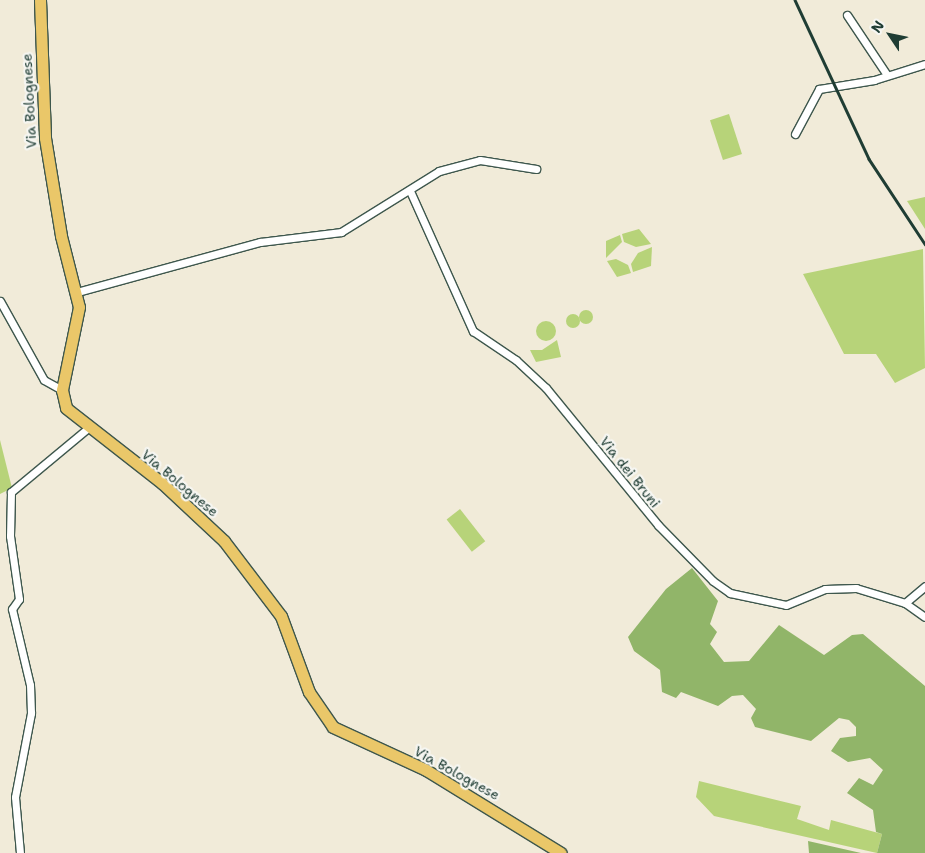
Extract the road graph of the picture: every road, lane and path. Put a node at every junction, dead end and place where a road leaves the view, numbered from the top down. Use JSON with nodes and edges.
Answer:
{"nodes":[{"id":1,"x":40,"y":0,"type":"edge"},
{"id":2,"x":848,"y":15,"type":"dead end"},
{"id":3,"x":925,"y":64,"type":"edge"},
{"id":4,"x":887,"y":75,"type":"junction"},
{"id":5,"x":795,"y":134,"type":"dead end"},
{"id":6,"x":536,"y":169,"type":"dead end"},
{"id":7,"x":410,"y":191,"type":"junction"},
{"id":8,"x":77,"y":292,"type":"junction"},
{"id":9,"x":0,"y":301,"type":"edge"},
{"id":10,"x":62,"y":390,"type":"junction"},
{"id":11,"x":88,"y":428,"type":"junction"},
{"id":12,"x":925,"y":586,"type":"edge"},
{"id":13,"x":905,"y":603,"type":"junction"},
{"id":14,"x":925,"y":617,"type":"edge"},
{"id":15,"x":20,"y":853,"type":"edge"},
{"id":16,"x":561,"y":853,"type":"edge"}],
"edges":[{"from":1,"to":8,"type":"main road","name":"Via Bolognese"},
{"from":2,"to":4,"type":"street"},
{"from":3,"to":4,"type":"street"},
{"from":4,"to":5,"type":"street"},
{"from":6,"to":7,"type":"street"},
{"from":7,"to":8,"type":"street"},
{"from":7,"to":13,"type":"street","name":"Via dei Bruni"},
{"from":8,"to":10,"type":"main road","name":"Via Bolognese"},
{"from":9,"to":10,"type":"street"},
{"from":10,"to":11,"type":"main road","name":"Via Bolognese"},
{"from":11,"to":15,"type":"street"},
{"from":11,"to":16,"type":"main road","name":"Via Bolognese"},
{"from":12,"to":13,"type":"street"},
{"from":13,"to":14,"type":"street","name":"Via dei Bruni"}]}
